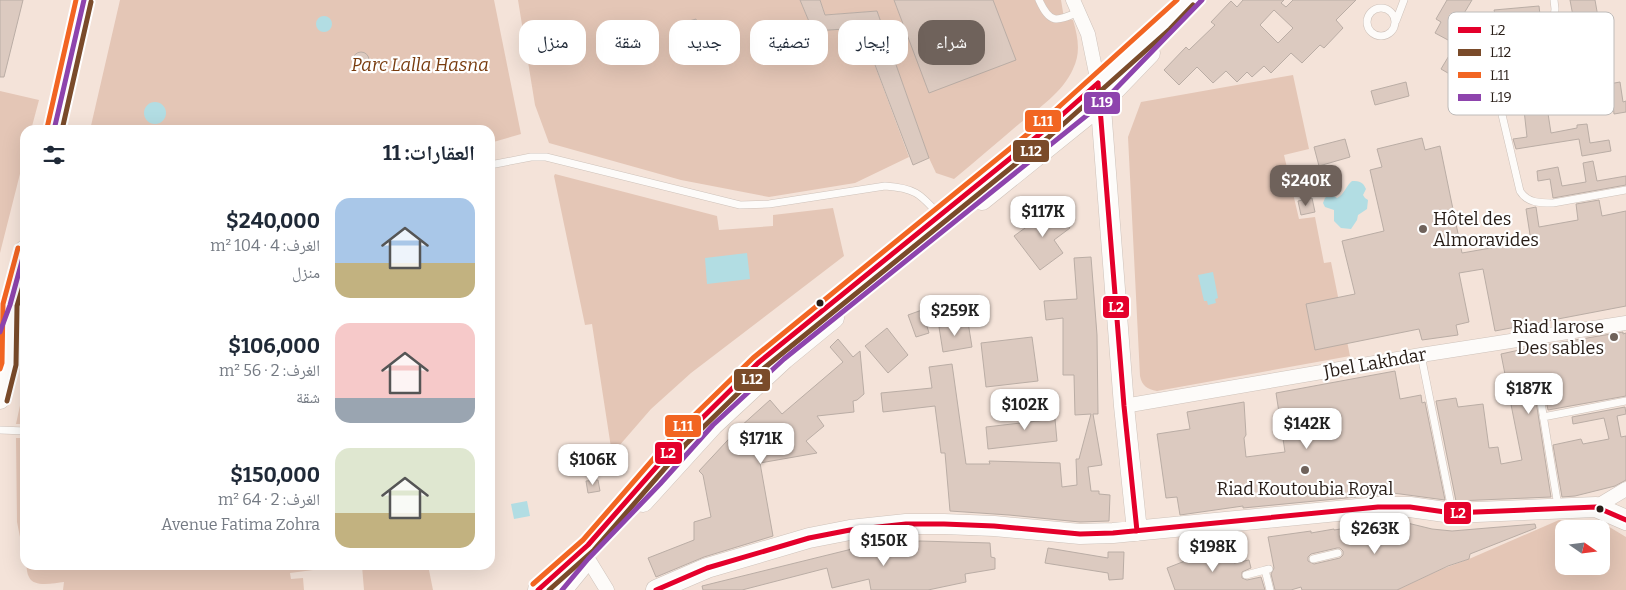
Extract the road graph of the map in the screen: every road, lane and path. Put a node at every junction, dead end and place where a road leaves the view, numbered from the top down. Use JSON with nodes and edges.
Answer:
{"nodes":[{"id":1,"x":84,"y":0,"type":"edge"},
{"id":2,"x":1039,"y":0,"type":"edge"},
{"id":3,"x":1188,"y":0,"type":"edge"},
{"id":4,"x":1202,"y":0,"type":"edge"},
{"id":5,"x":1384,"y":0,"type":"edge"},
{"id":6,"x":1404,"y":0,"type":"edge"},
{"id":7,"x":1075,"y":6,"type":"edge"},
{"id":8,"x":1378,"y":7,"type":"junction"},
{"id":9,"x":1396,"y":24,"type":"junction"},
{"id":10,"x":1098,"y":83,"type":"junction"},
{"id":11,"x":1101,"y":104,"type":"junction"},
{"id":12,"x":1502,"y":115,"type":"edge"},
{"id":13,"x":55,"y":125,"type":"edge"},
{"id":14,"x":495,"y":164,"type":"edge"},
{"id":15,"x":1626,"y":190,"type":"edge"},
{"id":16,"x":940,"y":216,"type":"junction"},
{"id":17,"x":20,"y":264,"type":"edge"},
{"id":18,"x":5,"y":306,"type":"edge"},
{"id":19,"x":1626,"y":323,"type":"edge"},
{"id":20,"x":0,"y":332,"type":"edge"},
{"id":21,"x":1421,"y":355,"type":"junction"},
{"id":22,"x":1538,"y":384,"type":"dead end"},
{"id":23,"x":0,"y":399,"type":"edge"},
{"id":24,"x":1626,"y":400,"type":"edge"},
{"id":25,"x":1124,"y":406,"type":"junction"},
{"id":26,"x":1543,"y":417,"type":"junction"},
{"id":27,"x":0,"y":430,"type":"edge"},
{"id":28,"x":20,"y":430,"type":"edge"},
{"id":29,"x":1626,"y":489,"type":"edge"},
{"id":30,"x":1596,"y":507,"type":"junction"},
{"id":31,"x":1558,"y":509,"type":"junction"},
{"id":32,"x":1452,"y":513,"type":"junction"},
{"id":33,"x":1626,"y":520,"type":"edge"},
{"id":34,"x":1137,"y":531,"type":"junction"},
{"id":35,"x":1338,"y":553,"type":"dead end"},
{"id":36,"x":588,"y":559,"type":"junction"},
{"id":37,"x":1313,"y":559,"type":"dead end"},
{"id":38,"x":1246,"y":575,"type":"dead end"},
{"id":39,"x":548,"y":589,"type":"edge"},
{"id":40,"x":607,"y":590,"type":"edge"},
{"id":41,"x":656,"y":590,"type":"edge"},
{"id":42,"x":1270,"y":590,"type":"edge"}],
"edges":[{"from":1,"to":13,"type":"street"},
{"from":2,"to":7,"type":"lane"},
{"from":3,"to":10,"type":"street"},
{"from":4,"to":11,"type":"street"},
{"from":5,"to":8,"type":"lane"},
{"from":6,"to":9,"type":"lane"},
{"from":7,"to":10,"type":"street"},
{"from":8,"to":9,"type":"lane"},
{"from":8,"to":9,"type":"lane"},
{"from":10,"to":11,"type":"street"},
{"from":10,"to":16,"type":"street"},
{"from":11,"to":25,"type":"street"},
{"from":11,"to":36,"type":"street"},
{"from":12,"to":15,"type":"lane"},
{"from":14,"to":16,"type":"lane"},
{"from":16,"to":39,"type":"street"},
{"from":17,"to":18,"type":"street"},
{"from":18,"to":20,"type":"street"},
{"from":18,"to":23,"type":"street"},
{"from":19,"to":21,"type":"street","name":"Jbel Lakhdar"},
{"from":21,"to":25,"type":"street","name":"Jbel Lakhdar"},
{"from":21,"to":32,"type":"lane"},
{"from":22,"to":26,"type":"lane"},
{"from":24,"to":26,"type":"lane"},
{"from":25,"to":34,"type":"street"},
{"from":26,"to":31,"type":"lane"},
{"from":27,"to":28,"type":"lane"},
{"from":29,"to":30,"type":"street"},
{"from":30,"to":31,"type":"street"},
{"from":30,"to":33,"type":"street"},
{"from":31,"to":32,"type":"street"},
{"from":32,"to":34,"type":"street"},
{"from":34,"to":41,"type":"street"},
{"from":35,"to":37,"type":"lane"},
{"from":36,"to":39,"type":"street"},
{"from":36,"to":40,"type":"street"},
{"from":38,"to":42,"type":"lane"}]}
